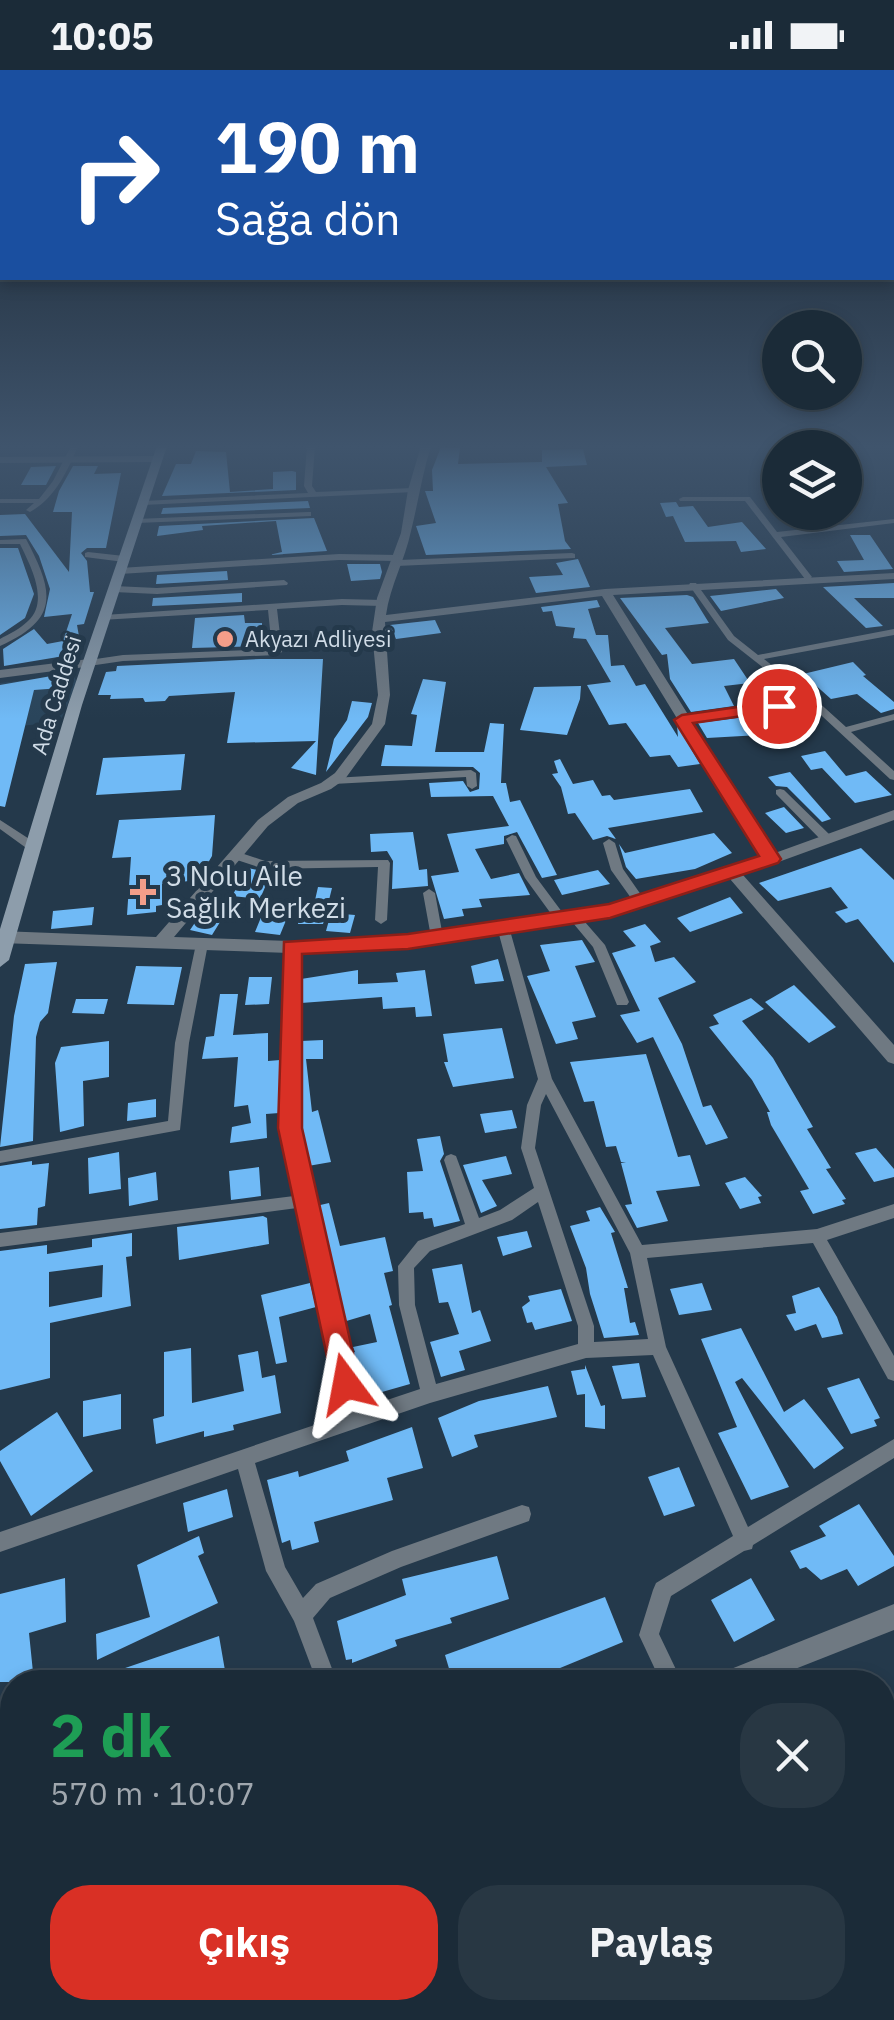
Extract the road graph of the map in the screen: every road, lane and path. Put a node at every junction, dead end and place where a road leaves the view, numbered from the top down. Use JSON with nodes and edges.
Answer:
{"nodes":[{"id":1,"x":131,"y":537,"type":"edge"},
{"id":2,"x":403,"y":537,"type":"edge"},
{"id":3,"x":777,"y":537,"type":"edge"},
{"id":4,"x":0,"y":542,"type":"edge"},
{"id":5,"x":88,"y":555,"type":"dead end"},
{"id":6,"x":572,"y":556,"type":"dead end"},
{"id":7,"x":398,"y":561,"type":"junction"},
{"id":8,"x":121,"y":566,"type":"junction"},
{"id":9,"x":894,"y":576,"type":"edge"},
{"id":10,"x":808,"y":578,"type":"junction"},
{"id":11,"x":284,"y":583,"type":"dead end"},
{"id":12,"x":693,"y":585,"type":"junction"},
{"id":13,"x":114,"y":589,"type":"junction"},
{"id":14,"x":605,"y":592,"type":"junction"},
{"id":15,"x":382,"y":603,"type":"junction"},
{"id":16,"x":272,"y":606,"type":"junction"},
{"id":17,"x":104,"y":618,"type":"junction"},
{"id":18,"x":381,"y":620,"type":"junction"},
{"id":19,"x":894,"y":632,"type":"edge"},
{"id":20,"x":0,"y":644,"type":"edge"},
{"id":21,"x":756,"y":658,"type":"junction"},
{"id":22,"x":89,"y":663,"type":"junction"},
{"id":23,"x":0,"y":674,"type":"edge"},
{"id":24,"x":811,"y":702,"type":"junction"},
{"id":25,"x":894,"y":716,"type":"edge"},
{"id":26,"x":682,"y":720,"type":"junction"},
{"id":27,"x":845,"y":732,"type":"junction"},
{"id":28,"x":894,"y":776,"type":"edge"},
{"id":29,"x":333,"y":781,"type":"junction"},
{"id":30,"x":472,"y":786,"type":"dead end"},
{"id":31,"x":780,"y":792,"type":"dead end"},
{"id":32,"x":894,"y":816,"type":"edge"},
{"id":33,"x":0,"y":824,"type":"edge"},
{"id":34,"x":826,"y":838,"type":"junction"},
{"id":35,"x":512,"y":839,"type":"dead end"},
{"id":36,"x":609,"y":843,"type":"dead end"},
{"id":37,"x":33,"y":848,"type":"junction"},
{"id":38,"x":238,"y":856,"type":"junction"},
{"id":39,"x":771,"y":859,"type":"junction"},
{"id":40,"x":733,"y":873,"type":"junction"},
{"id":41,"x":430,"y":894,"type":"dead end"},
{"id":42,"x":640,"y":902,"type":"junction"},
{"id":43,"x":568,"y":918,"type":"junction"},
{"id":44,"x":381,"y":920,"type":"dead end"},
{"id":45,"x":504,"y":927,"type":"junction"},
{"id":46,"x":3,"y":937,"type":"edge"},
{"id":47,"x":437,"y":938,"type":"junction"},
{"id":48,"x":160,"y":943,"type":"junction"},
{"id":49,"x":202,"y":944,"type":"junction"},
{"id":50,"x":292,"y":947,"type":"junction"},
{"id":51,"x":0,"y":960,"type":"edge"},
{"id":52,"x":622,"y":1002,"type":"dead end"},
{"id":53,"x":887,"y":1038,"type":"edge"},
{"id":54,"x":894,"y":1058,"type":"edge"},
{"id":55,"x":545,"y":1079,"type":"junction"},
{"id":56,"x":0,"y":1157,"type":"edge"},
{"id":57,"x":451,"y":1160,"type":"dead end"},
{"id":58,"x":542,"y":1191,"type":"junction"},
{"id":59,"x":303,"y":1201,"type":"junction"},
{"id":60,"x":894,"y":1211,"type":"edge"},
{"id":61,"x":474,"y":1227,"type":"junction"},
{"id":62,"x":817,"y":1236,"type":"junction"},
{"id":63,"x":0,"y":1240,"type":"edge"},
{"id":64,"x":638,"y":1252,"type":"junction"},
{"id":65,"x":658,"y":1347,"type":"junction"},
{"id":66,"x":586,"y":1350,"type":"junction"},
{"id":67,"x":894,"y":1373,"type":"edge"},
{"id":68,"x":430,"y":1394,"type":"junction"},
{"id":69,"x":354,"y":1420,"type":"junction"},
{"id":70,"x":894,"y":1448,"type":"edge"},
{"id":71,"x":245,"y":1460,"type":"junction"},
{"id":72,"x":522,"y":1514,"type":"dead end"},
{"id":73,"x":0,"y":1542,"type":"edge"},
{"id":74,"x":745,"y":1542,"type":"junction"},
{"id":75,"x":302,"y":1615,"type":"junction"},
{"id":76,"x":894,"y":1617,"type":"edge"},
{"id":77,"x":323,"y":1670,"type":"edge"},
{"id":78,"x":666,"y":1670,"type":"edge"},
{"id":79,"x":760,"y":1670,"type":"edge"}],
"edges":[{"from":1,"to":8,"type":"main road","name":"Ada Caddesi"},
{"from":2,"to":7,"type":"street"},
{"from":3,"to":10,"type":"street"},
{"from":4,"to":20,"type":"street"},
{"from":5,"to":8,"type":"street"},
{"from":6,"to":7,"type":"street"},
{"from":7,"to":8,"type":"street"},
{"from":7,"to":15,"type":"street"},
{"from":8,"to":13,"type":"main road","name":"Ada Caddesi"},
{"from":9,"to":10,"type":"street"},
{"from":10,"to":12,"type":"street"},
{"from":11,"to":13,"type":"street"},
{"from":12,"to":14,"type":"street"},
{"from":12,"to":21,"type":"street"},
{"from":13,"to":17,"type":"main road","name":"Ada Caddesi"},
{"from":14,"to":18,"type":"street"},
{"from":14,"to":26,"type":"street"},
{"from":15,"to":16,"type":"street"},
{"from":15,"to":18,"type":"street"},
{"from":16,"to":17,"type":"street"},
{"from":16,"to":22,"type":"street"},
{"from":17,"to":22,"type":"main road","name":"Ada Caddesi"},
{"from":18,"to":29,"type":"street"},
{"from":19,"to":21,"type":"street"},
{"from":21,"to":24,"type":"street"},
{"from":22,"to":23,"type":"street"},
{"from":22,"to":37,"type":"main road","name":"Ada Caddesi"},
{"from":24,"to":26,"type":"street"},
{"from":24,"to":27,"type":"street"},
{"from":25,"to":27,"type":"street"},
{"from":26,"to":39,"type":"street"},
{"from":27,"to":28,"type":"street"},
{"from":29,"to":30,"type":"street"},
{"from":29,"to":38,"type":"street"},
{"from":31,"to":34,"type":"street"},
{"from":32,"to":34,"type":"street"},
{"from":33,"to":37,"type":"street"},
{"from":34,"to":39,"type":"street"},
{"from":35,"to":43,"type":"street"},
{"from":36,"to":42,"type":"street"},
{"from":37,"to":46,"type":"main road","name":"Ada Caddesi"},
{"from":38,"to":44,"type":"street"},
{"from":38,"to":48,"type":"street"},
{"from":39,"to":40,"type":"street"},
{"from":40,"to":42,"type":"street"},
{"from":40,"to":53,"type":"street"},
{"from":41,"to":47,"type":"street"},
{"from":42,"to":43,"type":"street"},
{"from":43,"to":45,"type":"street"},
{"from":43,"to":52,"type":"street"},
{"from":45,"to":47,"type":"street"},
{"from":45,"to":55,"type":"street"},
{"from":46,"to":48,"type":"street"},
{"from":46,"to":51,"type":"main road","name":"Ada Caddesi"},
{"from":47,"to":50,"type":"street"},
{"from":48,"to":49,"type":"street"},
{"from":49,"to":50,"type":"street"},
{"from":49,"to":56,"type":"street"},
{"from":50,"to":59,"type":"street"},
{"from":53,"to":54,"type":"street"},
{"from":55,"to":58,"type":"street"},
{"from":55,"to":64,"type":"street"},
{"from":57,"to":61,"type":"street"},
{"from":58,"to":61,"type":"street"},
{"from":58,"to":66,"type":"street"},
{"from":59,"to":63,"type":"street"},
{"from":59,"to":69,"type":"street"},
{"from":60,"to":62,"type":"street"},
{"from":61,"to":68,"type":"street"},
{"from":62,"to":64,"type":"street"},
{"from":62,"to":67,"type":"street"},
{"from":64,"to":65,"type":"street"},
{"from":65,"to":66,"type":"street"},
{"from":65,"to":74,"type":"street"},
{"from":66,"to":68,"type":"street"},
{"from":68,"to":69,"type":"street"},
{"from":69,"to":71,"type":"street"},
{"from":70,"to":74,"type":"street"},
{"from":71,"to":73,"type":"street"},
{"from":71,"to":75,"type":"street"},
{"from":72,"to":75,"type":"street"},
{"from":74,"to":78,"type":"street"},
{"from":75,"to":77,"type":"street"},
{"from":76,"to":79,"type":"street"}]}
